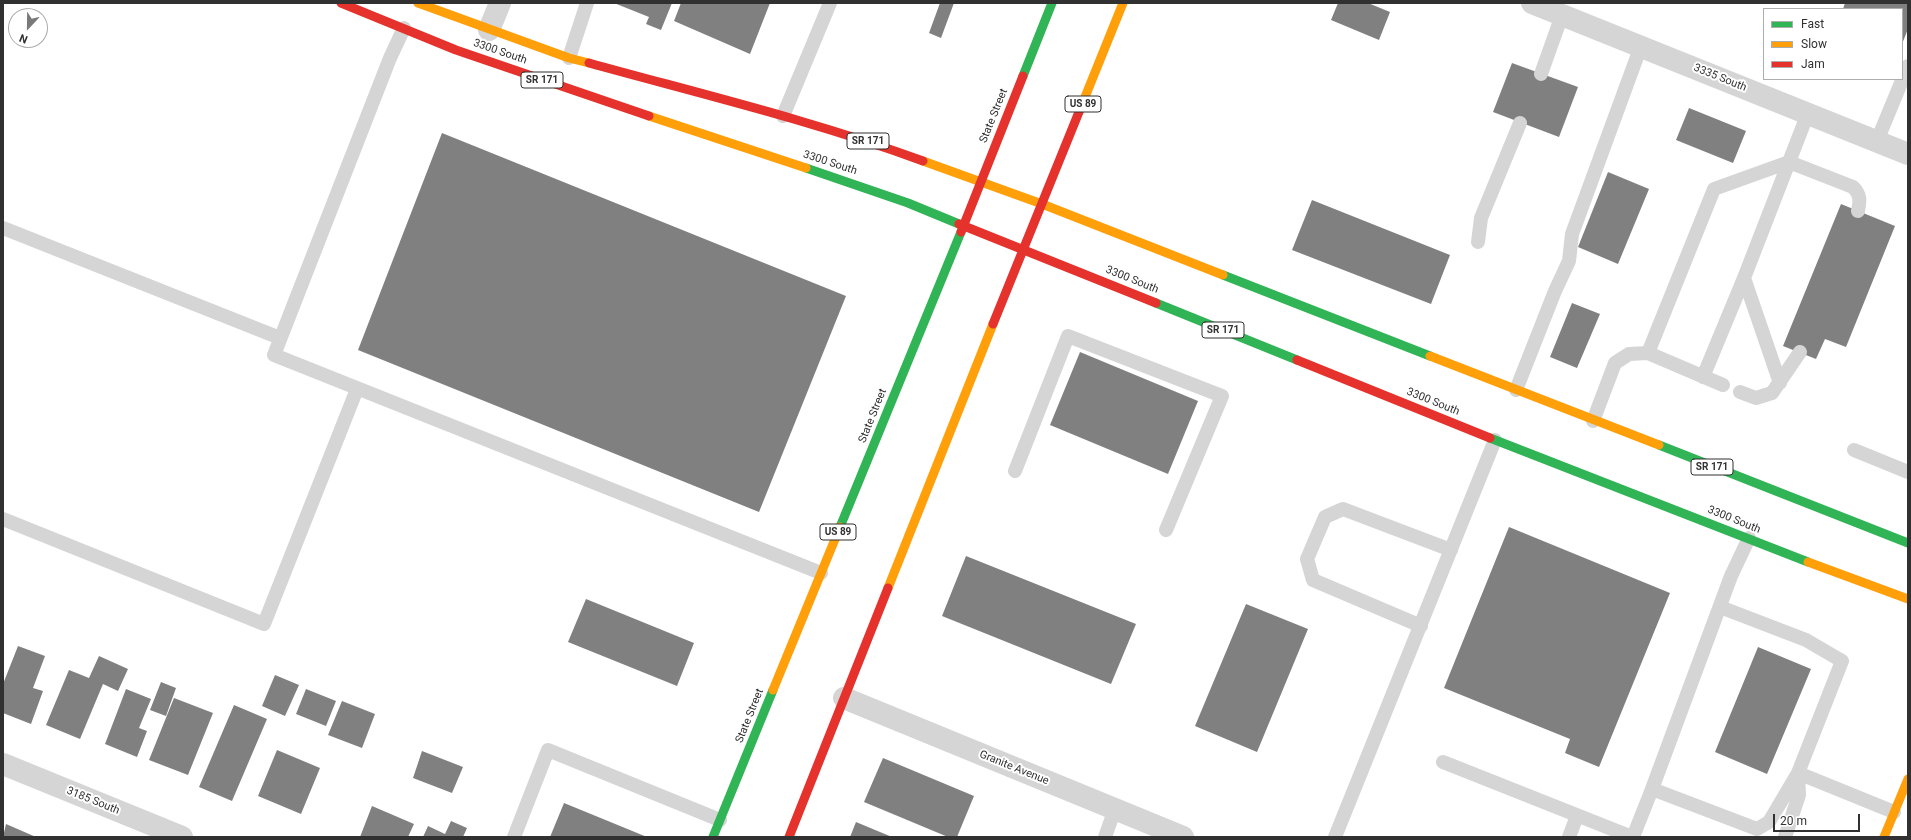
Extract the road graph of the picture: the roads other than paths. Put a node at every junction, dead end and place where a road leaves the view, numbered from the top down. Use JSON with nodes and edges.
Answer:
{"nodes":[{"id":1,"x":341,"y":3,"type":"edge"},
{"id":2,"x":418,"y":3,"type":"edge"},
{"id":3,"x":500,"y":3,"type":"edge"},
{"id":4,"x":587,"y":3,"type":"edge"},
{"id":5,"x":830,"y":3,"type":"edge"},
{"id":6,"x":1052,"y":3,"type":"edge"},
{"id":7,"x":1123,"y":3,"type":"edge"},
{"id":8,"x":1532,"y":3,"type":"edge"},
{"id":9,"x":1562,"y":15,"type":"junction"},
{"id":10,"x":404,"y":28,"type":"junction"},
{"id":11,"x":489,"y":30,"type":"junction"},
{"id":12,"x":1641,"y":46,"type":"junction"},
{"id":13,"x":569,"y":58,"type":"junction"},
{"id":14,"x":1908,"y":66,"type":"edge"},
{"id":15,"x":1541,"y":74,"type":"dead end"},
{"id":16,"x":1903,"y":78,"type":"edge"},
{"id":17,"x":1902,"y":80,"type":"edge"},
{"id":18,"x":1808,"y":113,"type":"junction"},
{"id":19,"x":783,"y":116,"type":"junction"},
{"id":20,"x":1520,"y":123,"type":"dead end"},
{"id":21,"x":1877,"y":141,"type":"junction"},
{"id":22,"x":1908,"y":154,"type":"edge"},
{"id":23,"x":1789,"y":162,"type":"junction"},
{"id":24,"x":980,"y":183,"type":"junction"},
{"id":25,"x":1042,"y":204,"type":"junction"},
{"id":26,"x":1858,"y":211,"type":"dead end"},
{"id":27,"x":963,"y":226,"type":"junction"},
{"id":28,"x":3,"y":228,"type":"edge"},
{"id":29,"x":1478,"y":242,"type":"dead end"},
{"id":30,"x":1023,"y":249,"type":"junction"},
{"id":31,"x":1744,"y":278,"type":"junction"},
{"id":32,"x":280,"y":338,"type":"junction"},
{"id":33,"x":1800,"y":352,"type":"dead end"},
{"id":34,"x":1648,"y":353,"type":"junction"},
{"id":35,"x":1703,"y":377,"type":"junction"},
{"id":36,"x":1780,"y":383,"type":"junction"},
{"id":37,"x":1723,"y":385,"type":"dead end"},
{"id":38,"x":357,"y":389,"type":"junction"},
{"id":39,"x":1516,"y":390,"type":"junction"},
{"id":40,"x":1740,"y":392,"type":"dead end"},
{"id":41,"x":1593,"y":421,"type":"junction"},
{"id":42,"x":1495,"y":440,"type":"junction"},
{"id":43,"x":1854,"y":450,"type":"dead end"},
{"id":44,"x":1015,"y":471,"type":"dead end"},
{"id":45,"x":1908,"y":472,"type":"edge"},
{"id":46,"x":3,"y":519,"type":"edge"},
{"id":47,"x":1166,"y":530,"type":"dead end"},
{"id":48,"x":1749,"y":538,"type":"junction"},
{"id":49,"x":1908,"y":543,"type":"edge"},
{"id":50,"x":1451,"y":550,"type":"junction"},
{"id":51,"x":821,"y":573,"type":"junction"},
{"id":52,"x":1908,"y":598,"type":"edge"},
{"id":53,"x":1720,"y":607,"type":"junction"},
{"id":54,"x":1421,"y":626,"type":"junction"},
{"id":55,"x":844,"y":698,"type":"junction"},
{"id":56,"x":1443,"y":762,"type":"dead end"},
{"id":57,"x":3,"y":764,"type":"edge"},
{"id":58,"x":1798,"y":773,"type":"junction"},
{"id":59,"x":1908,"y":779,"type":"edge"},
{"id":60,"x":1652,"y":789,"type":"junction"},
{"id":61,"x":1115,"y":809,"type":"junction"},
{"id":62,"x":1894,"y":812,"type":"junction"},
{"id":63,"x":1578,"y":816,"type":"junction"},
{"id":64,"x":720,"y":820,"type":"junction"},
{"id":65,"x":182,"y":837,"type":"edge"},
{"id":66,"x":514,"y":837,"type":"edge"},
{"id":67,"x":713,"y":837,"type":"edge"},
{"id":68,"x":789,"y":837,"type":"edge"},
{"id":69,"x":1105,"y":837,"type":"edge"},
{"id":70,"x":1183,"y":837,"type":"edge"},
{"id":71,"x":1335,"y":837,"type":"edge"},
{"id":72,"x":1569,"y":837,"type":"edge"},
{"id":73,"x":1632,"y":837,"type":"edge"},
{"id":74,"x":1785,"y":837,"type":"edge"},
{"id":75,"x":1884,"y":837,"type":"edge"}],
"edges":[{"from":1,"to":10,"type":"main road","name":"3300 South","number":"SR 171"},
{"from":2,"to":11,"type":"main road","name":"3300 South","number":"SR 171"},
{"from":3,"to":11,"type":"street"},
{"from":4,"to":13,"type":"lane"},
{"from":5,"to":19,"type":"lane"},
{"from":6,"to":24,"type":"main road","name":"State Street","number":"US 89"},
{"from":7,"to":25,"type":"main road","number":"US 89"},
{"from":8,"to":9,"type":"street","name":"3335 South"},
{"from":9,"to":12,"type":"street","name":"3335 South"},
{"from":9,"to":15,"type":"lane"},
{"from":10,"to":27,"type":"main road","name":"3300 South","number":"SR 171"},
{"from":10,"to":32,"type":"lane"},
{"from":11,"to":13,"type":"main road","name":"3300 South","number":"SR 171"},
{"from":12,"to":18,"type":"street","name":"3335 South"},
{"from":12,"to":39,"type":"lane"},
{"from":13,"to":19,"type":"main road","name":"3300 South","number":"SR 171"},
{"from":14,"to":16,"type":"lane"},
{"from":17,"to":21,"type":"lane"},
{"from":18,"to":21,"type":"street","name":"3335 South"},
{"from":18,"to":23,"type":"lane"},
{"from":19,"to":24,"type":"main road","name":"3300 South","number":"SR 171"},
{"from":20,"to":29,"type":"lane"},
{"from":21,"to":22,"type":"street","name":"3335 South"},
{"from":23,"to":26,"type":"lane"},
{"from":23,"to":31,"type":"lane"},
{"from":23,"to":34,"type":"lane"},
{"from":24,"to":25,"type":"main road","name":"3300 South","number":"SR 171"},
{"from":24,"to":27,"type":"main road","name":"State Street","number":"US 89"},
{"from":25,"to":30,"type":"main road","number":"US 89"},
{"from":25,"to":39,"type":"main road","name":"3300 South","number":"SR 171"},
{"from":27,"to":30,"type":"main road","name":"3300 South","number":"SR 171"},
{"from":27,"to":51,"type":"main road","name":"State Street","number":"US 89"},
{"from":28,"to":32,"type":"lane"},
{"from":30,"to":42,"type":"main road","name":"3300 South","number":"SR 171"},
{"from":30,"to":55,"type":"main road","number":"US 89"},
{"from":31,"to":35,"type":"lane"},
{"from":31,"to":36,"type":"lane"},
{"from":32,"to":38,"type":"lane"},
{"from":33,"to":36,"type":"lane"},
{"from":34,"to":35,"type":"lane"},
{"from":34,"to":41,"type":"lane"},
{"from":35,"to":37,"type":"lane"},
{"from":36,"to":40,"type":"lane"},
{"from":38,"to":46,"type":"lane"},
{"from":38,"to":51,"type":"lane"},
{"from":39,"to":41,"type":"main road","name":"3300 South","number":"SR 171"},
{"from":41,"to":49,"type":"main road","name":"3300 South","number":"SR 171"},
{"from":42,"to":48,"type":"main road","name":"3300 South","number":"SR 171"},
{"from":42,"to":50,"type":"lane"},
{"from":43,"to":45,"type":"lane"},
{"from":44,"to":47,"type":"lane"},
{"from":48,"to":52,"type":"main road","name":"3300 South","number":"SR 171"},
{"from":48,"to":53,"type":"lane"},
{"from":50,"to":54,"type":"lane"},
{"from":50,"to":54,"type":"lane"},
{"from":51,"to":64,"type":"main road","name":"State Street","number":"US 89"},
{"from":53,"to":58,"type":"lane"},
{"from":53,"to":60,"type":"lane"},
{"from":54,"to":71,"type":"lane"},
{"from":55,"to":61,"type":"street","name":"Granite Avenue"},
{"from":55,"to":68,"type":"main road","number":"US 89"},
{"from":56,"to":63,"type":"lane"},
{"from":57,"to":65,"type":"street","name":"3185 South"},
{"from":58,"to":60,"type":"lane"},
{"from":58,"to":62,"type":"lane"},
{"from":58,"to":74,"type":"lane"},
{"from":59,"to":62,"type":"main road"},
{"from":60,"to":73,"type":"lane"},
{"from":61,"to":69,"type":"lane"},
{"from":61,"to":70,"type":"street","name":"Granite Avenue"},
{"from":62,"to":75,"type":"main road"},
{"from":63,"to":72,"type":"lane"},
{"from":63,"to":73,"type":"lane"},
{"from":64,"to":66,"type":"lane"},
{"from":64,"to":67,"type":"main road","name":"State Street","number":"US 89"}]}
